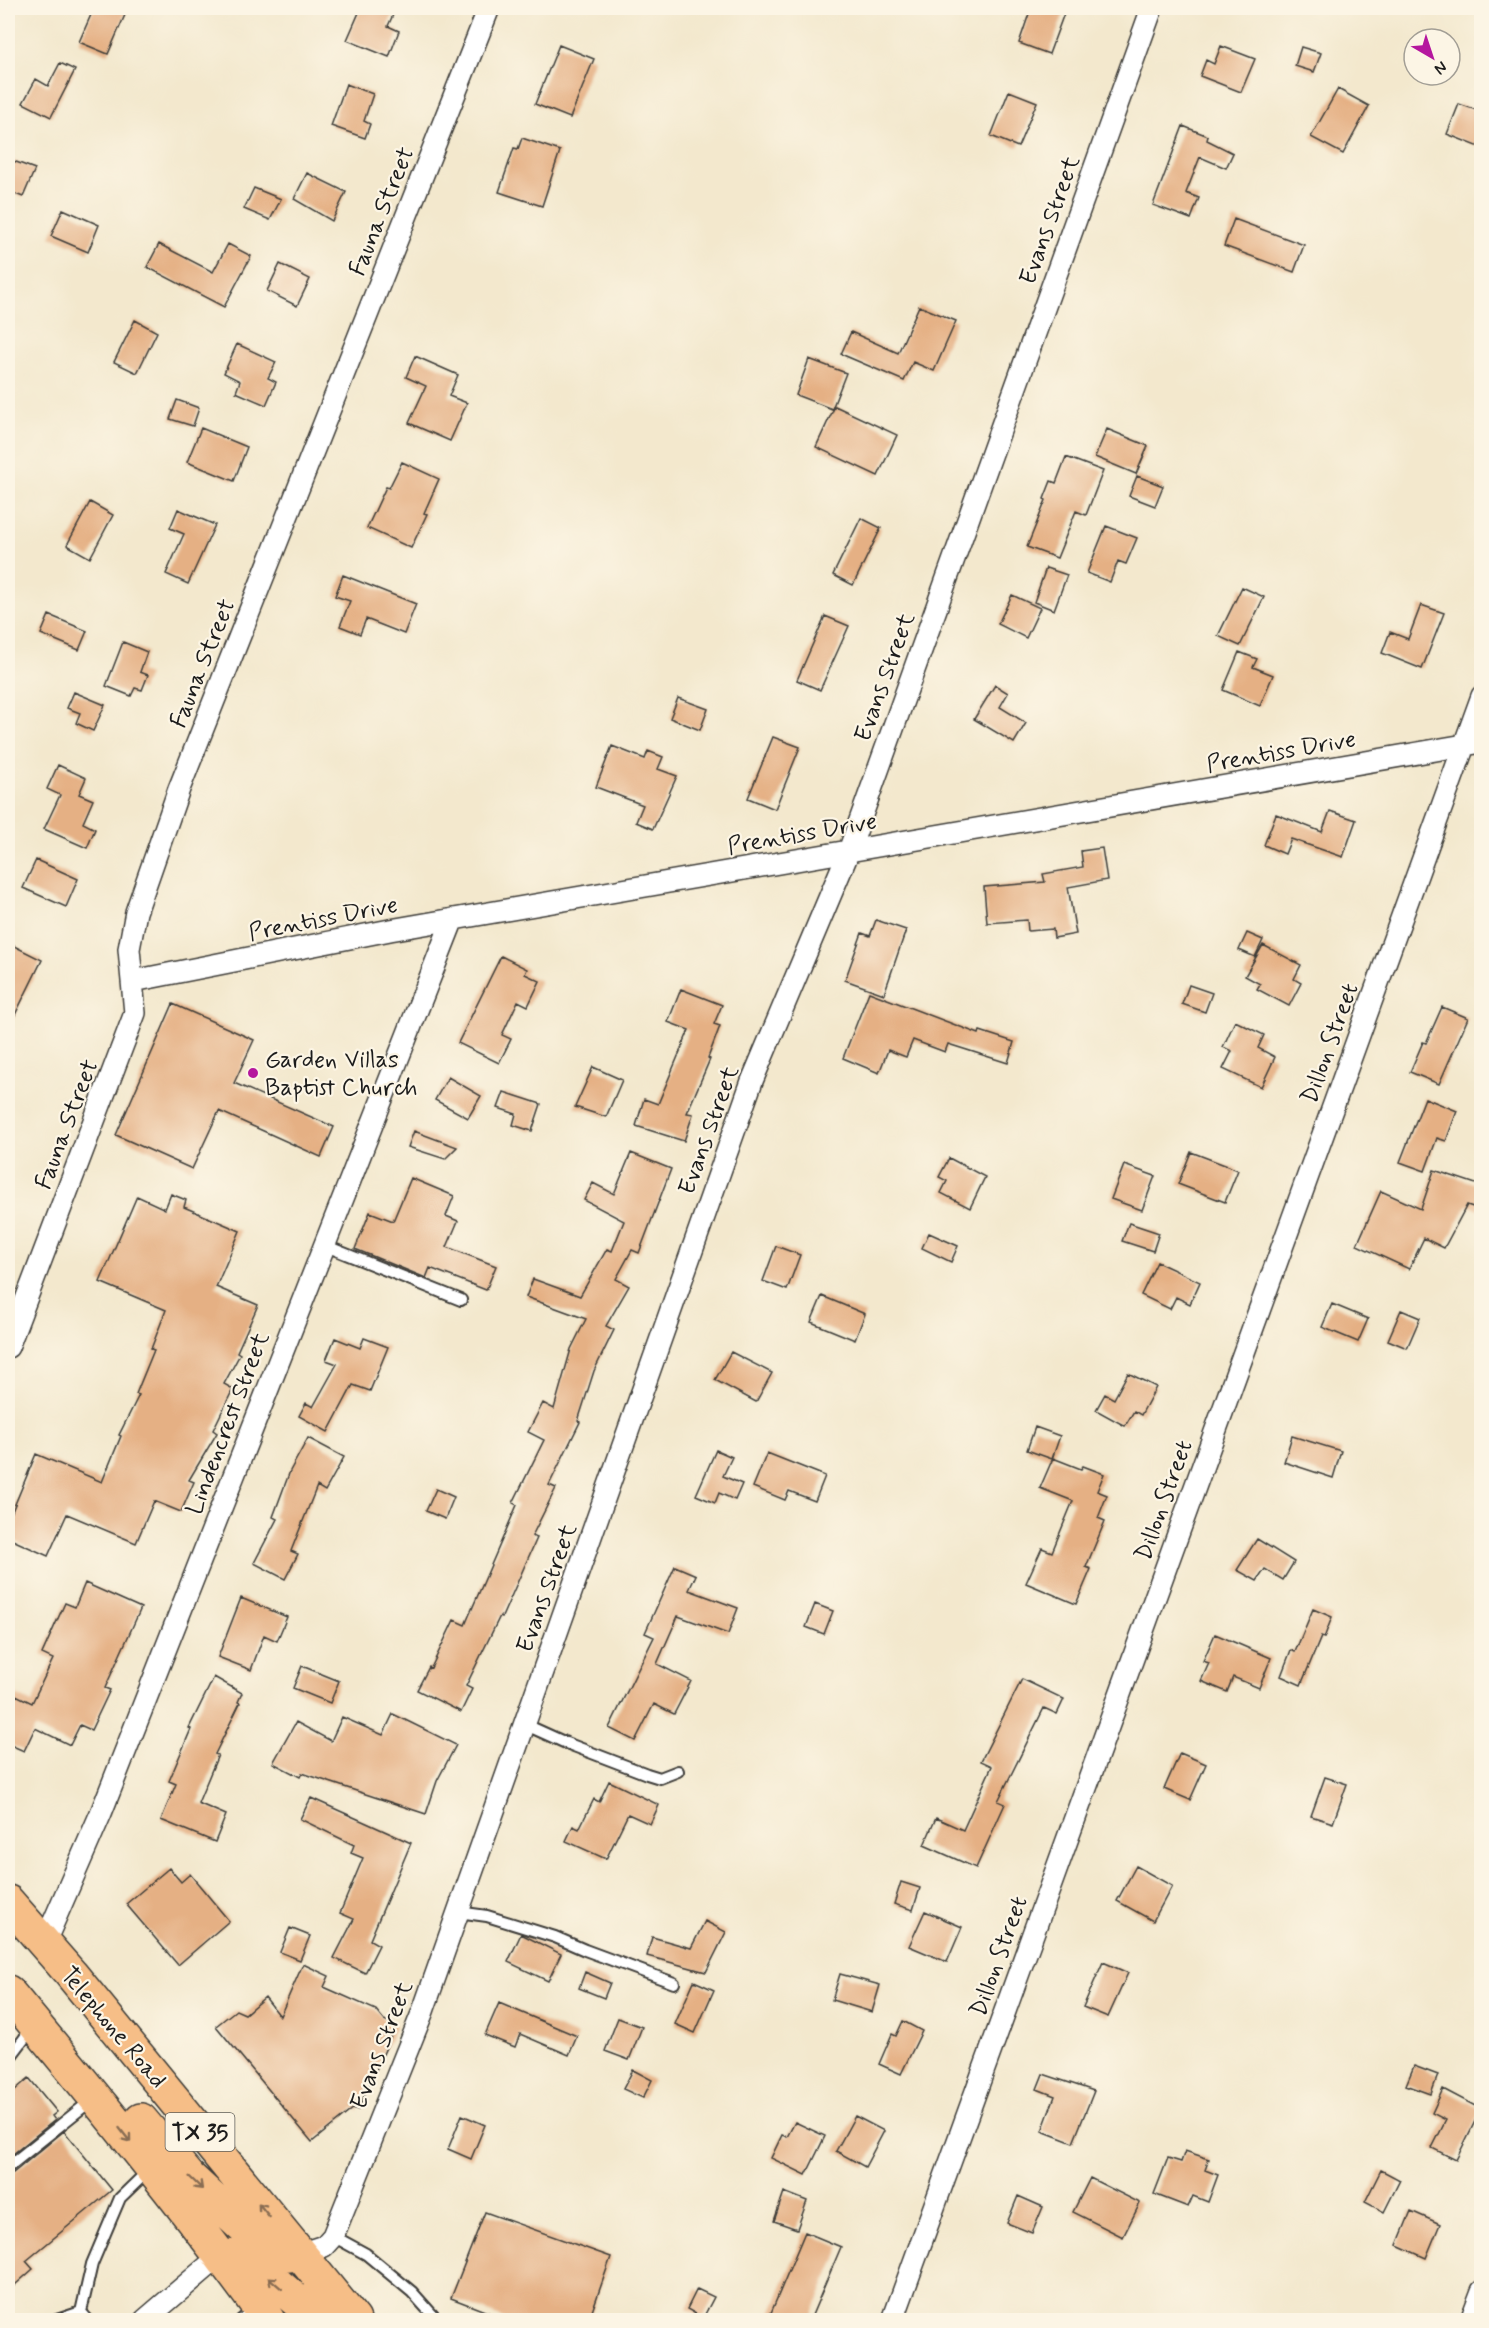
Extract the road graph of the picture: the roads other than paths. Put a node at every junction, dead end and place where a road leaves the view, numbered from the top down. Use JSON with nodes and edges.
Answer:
{"nodes":[{"id":1,"x":489,"y":8,"type":"edge"},
{"id":2,"x":1152,"y":8,"type":"edge"},
{"id":3,"x":1482,"y":696,"type":"edge"},
{"id":4,"x":1473,"y":744,"type":"edge"},
{"id":5,"x":849,"y":851,"type":"junction"},
{"id":6,"x":453,"y":920,"type":"junction"},
{"id":7,"x":133,"y":981,"type":"junction"},
{"id":8,"x":326,"y":1246,"type":"junction"},
{"id":9,"x":461,"y":1300,"type":"dead end"},
{"id":10,"x":8,"y":1347,"type":"edge"},
{"id":11,"x":524,"y":1724,"type":"junction"},
{"id":12,"x":678,"y":1771,"type":"dead end"},
{"id":13,"x":8,"y":1902,"type":"edge"},
{"id":14,"x":458,"y":1912,"type":"junction"},
{"id":15,"x":44,"y":1944,"type":"junction"},
{"id":16,"x":674,"y":1983,"type":"dead end"},
{"id":17,"x":8,"y":1992,"type":"edge"},
{"id":18,"x":35,"y":2025,"type":"junction"},
{"id":19,"x":8,"y":2060,"type":"edge"},
{"id":20,"x":95,"y":2097,"type":"junction"},
{"id":21,"x":8,"y":2167,"type":"edge"},
{"id":22,"x":151,"y":2168,"type":"junction"},
{"id":23,"x":333,"y":2236,"type":"junction"},
{"id":24,"x":300,"y":2254,"type":"junction"},
{"id":25,"x":221,"y":2255,"type":"junction"},
{"id":26,"x":1482,"y":2291,"type":"edge"},
{"id":27,"x":85,"y":2316,"type":"edge"},
{"id":28,"x":256,"y":2316,"type":"edge"},
{"id":29,"x":57,"y":2320,"type":"edge"},
{"id":30,"x":145,"y":2320,"type":"edge"},
{"id":31,"x":319,"y":2320,"type":"edge"},
{"id":32,"x":354,"y":2320,"type":"edge"},
{"id":33,"x":437,"y":2320,"type":"edge"},
{"id":34,"x":893,"y":2320,"type":"edge"},
{"id":35,"x":1471,"y":2320,"type":"edge"}],
"edges":[{"from":1,"to":7,"type":"street","name":"Fauna Street"},
{"from":2,"to":5,"type":"street","name":"Evans Street"},
{"from":3,"to":4,"type":"street","name":"Dillon Street"},
{"from":4,"to":5,"type":"street","name":"Prentiss Drive"},
{"from":4,"to":34,"type":"street","name":"Dillon Street"},
{"from":5,"to":6,"type":"street","name":"Prentiss Drive"},
{"from":5,"to":11,"type":"street","name":"Evans Street"},
{"from":6,"to":7,"type":"street","name":"Prentiss Drive"},
{"from":6,"to":8,"type":"street","name":"Lindencrest Street"},
{"from":7,"to":10,"type":"street","name":"Fauna Street"},
{"from":8,"to":9,"type":"lane"},
{"from":8,"to":15,"type":"street","name":"Lindencrest Street"},
{"from":11,"to":12,"type":"lane"},
{"from":11,"to":14,"type":"street","name":"Evans Street"},
{"from":13,"to":15,"type":"main road","name":"Telephone Road","number":"TX 35"},
{"from":14,"to":16,"type":"lane"},
{"from":14,"to":23,"type":"street","name":"Evans Street"},
{"from":24,"to":15,"type":"main road","name":"Telephone Road","number":"TX 35","one_way":true},
{"from":17,"to":18,"type":"main road","number":"TX 35"},
{"from":18,"to":19,"type":"lane"},
{"from":18,"to":20,"type":"main road","number":"TX 35"},
{"from":18,"to":24,"type":"main road","one_way":true},
{"from":20,"to":21,"type":"lane"},
{"from":20,"to":22,"type":"main road","number":"TX 35","one_way":true},
{"from":22,"to":25,"type":"main road","number":"TX 35"},
{"from":22,"to":27,"type":"lane"},
{"from":23,"to":24,"type":"street"},
{"from":23,"to":33,"type":"lane"},
{"from":24,"to":32,"type":"main road","name":"Telephone Road","number":"TX 35"},
{"from":25,"to":28,"type":"main road","number":"TX 35"},
{"from":25,"to":30,"type":"street"},
{"from":31,"to":25,"type":"main road","one_way":true},
{"from":26,"to":35,"type":"street"},
{"from":27,"to":29,"type":"lane"}]}
